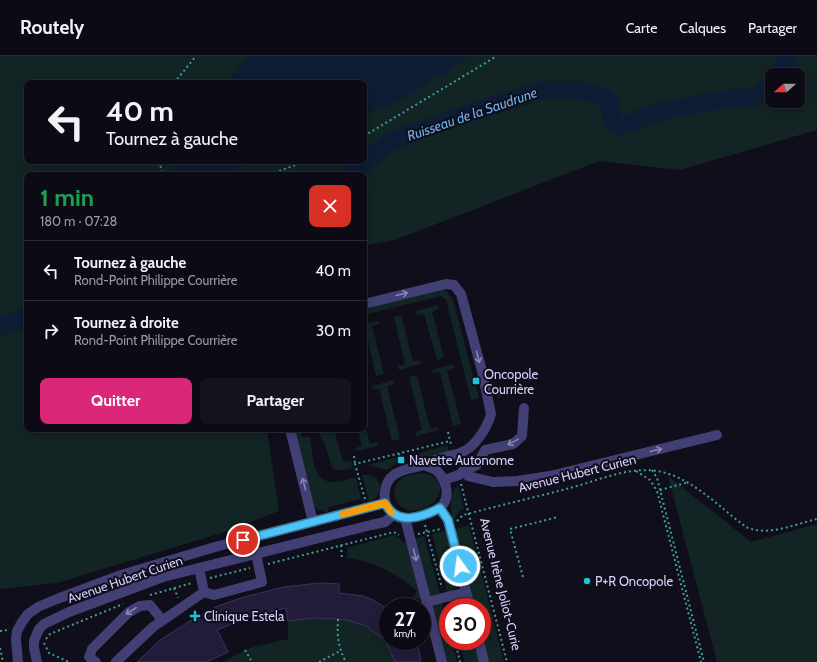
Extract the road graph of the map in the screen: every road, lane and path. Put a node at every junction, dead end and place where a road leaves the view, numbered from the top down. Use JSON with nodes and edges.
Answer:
{"nodes":[{"id":1,"x":196,"y":56,"type":"edge"},
{"id":2,"x":497,"y":56,"type":"edge"},
{"id":3,"x":176,"y":80,"type":"edge"},
{"id":4,"x":367,"y":134,"type":"edge"},
{"id":5,"x":298,"y":164,"type":"edge"},
{"id":6,"x":278,"y":172,"type":"edge"},
{"id":7,"x":367,"y":303,"type":"edge"},
{"id":8,"x":524,"y":408,"type":"dead end"},
{"id":9,"x":291,"y":432,"type":"edge"},
{"id":10,"x":448,"y":432,"type":"dead end"},
{"id":11,"x":717,"y":435,"type":"dead end"},
{"id":12,"x":450,"y":441,"type":"dead end"},
{"id":13,"x":399,"y":454,"type":"dead end"},
{"id":14,"x":354,"y":456,"type":"dead end"},
{"id":15,"x":355,"y":464,"type":"dead end"},
{"id":16,"x":402,"y":464,"type":"junction"},
{"id":17,"x":423,"y":466,"type":"junction"},
{"id":18,"x":651,"y":469,"type":"junction"},
{"id":19,"x":635,"y":471,"type":"junction"},
{"id":20,"x":464,"y":474,"type":"junction"},
{"id":21,"x":393,"y":476,"type":"junction"},
{"id":22,"x":444,"y":480,"type":"junction"},
{"id":23,"x":689,"y":482,"type":"junction"},
{"id":24,"x":659,"y":490,"type":"junction"},
{"id":25,"x":385,"y":503,"type":"junction"},
{"id":26,"x":440,"y":508,"type":"junction"},
{"id":27,"x":469,"y":513,"type":"joint"},
{"id":28,"x":394,"y":514,"type":"junction"},
{"id":29,"x":423,"y":516,"type":"junction"},
{"id":30,"x":558,"y":517,"type":"dead end"},
{"id":31,"x":405,"y":518,"type":"junction"},
{"id":32,"x":817,"y":519,"type":"edge"},
{"id":33,"x":313,"y":522,"type":"junction"},
{"id":34,"x":410,"y":536,"type":"junction"},
{"id":35,"x":341,"y":545,"type":"junction"},
{"id":36,"x":256,"y":554,"type":"junction"},
{"id":37,"x":342,"y":559,"type":"dead end"},
{"id":38,"x":258,"y":566,"type":"junction"},
{"id":39,"x":199,"y":568,"type":"junction"},
{"id":40,"x":523,"y":577,"type":"dead end"},
{"id":41,"x":202,"y":580,"type":"junction"},
{"id":42,"x":204,"y":592,"type":"junction"},
{"id":43,"x":466,"y":592,"type":"junction"},
{"id":44,"x":148,"y":596,"type":"dead end"},
{"id":45,"x":426,"y":598,"type":"edge"},
{"id":46,"x":444,"y":598,"type":"joint"},
{"id":47,"x":468,"y":598,"type":"edge"},
{"id":48,"x":128,"y":602,"type":"dead end"},
{"id":49,"x":431,"y":618,"type":"edge"},
{"id":50,"x":338,"y":619,"type":"dead end"},
{"id":51,"x":162,"y":620,"type":"junction"},
{"id":52,"x":12,"y":629,"type":"dead end"},
{"id":53,"x":0,"y":631,"type":"edge"},
{"id":54,"x":40,"y":639,"type":"dead end"},
{"id":55,"x":45,"y":640,"type":"junction"},
{"id":56,"x":0,"y":648,"type":"edge"},
{"id":57,"x":245,"y":650,"type":"dead end"},
{"id":58,"x":457,"y":650,"type":"edge"},
{"id":59,"x":481,"y":650,"type":"edge"},
{"id":60,"x":340,"y":651,"type":"junction"},
{"id":61,"x":3,"y":662,"type":"edge"},
{"id":62,"x":18,"y":662,"type":"edge"},
{"id":63,"x":37,"y":662,"type":"edge"},
{"id":64,"x":69,"y":662,"type":"edge"},
{"id":65,"x":96,"y":662,"type":"edge"},
{"id":66,"x":116,"y":662,"type":"edge"},
{"id":67,"x":252,"y":662,"type":"edge"},
{"id":68,"x":319,"y":662,"type":"edge"},
{"id":69,"x":346,"y":662,"type":"edge"},
{"id":70,"x":442,"y":662,"type":"edge"},
{"id":71,"x":460,"y":662,"type":"edge"},
{"id":72,"x":484,"y":662,"type":"edge"},
{"id":73,"x":507,"y":662,"type":"edge"},
{"id":74,"x":701,"y":662,"type":"edge"},
{"id":75,"x":704,"y":662,"type":"edge"}],
"edges":[{"from":1,"to":3,"type":"path"},
{"from":2,"to":4,"type":"path"},
{"from":5,"to":6,"type":"path"},
{"from":7,"to":17,"type":"street","one_way":true},
{"from":8,"to":20,"type":"street","one_way":true},
{"from":33,"to":9,"type":"street","one_way":true},
{"from":10,"to":12,"type":"path"},
{"from":20,"to":11,"type":"street","one_way":true},
{"from":13,"to":16,"type":"path"},
{"from":14,"to":15,"type":"path"},
{"from":16,"to":17,"type":"street"},
{"from":16,"to":21,"type":"street"},
{"from":17,"to":21,"type":"street"},
{"from":17,"to":22,"type":"street"},
{"from":18,"to":19,"type":"path","name":"Avenue Hubert Curien"},
{"from":18,"to":23,"type":"path","name":"Avenue Hubert Curien"},
{"from":18,"to":24,"type":"path"},
{"from":19,"to":24,"type":"path"},
{"from":19,"to":27,"type":"path","name":"Avenue Hubert Curien"},
{"from":20,"to":22,"type":"street"},
{"from":21,"to":25,"type":"street"},
{"from":22,"to":26,"type":"street"},
{"from":23,"to":24,"type":"path"},
{"from":23,"to":32,"type":"path","name":"Avenue Hubert Curien"},
{"from":24,"to":74,"type":"path"},
{"from":24,"to":75,"type":"path"},
{"from":25,"to":28,"type":"street"},
{"from":25,"to":33,"type":"street"},
{"from":26,"to":29,"type":"street"},
{"from":26,"to":43,"type":"street"},
{"from":27,"to":73,"type":"path","name":"Avenue Irène Joliot-Curie"},
{"from":28,"to":31,"type":"street"},
{"from":28,"to":36,"type":"street","name":"Avenue Hubert Curien"},
{"from":29,"to":31,"type":"street"},
{"from":29,"to":46,"type":"path"},
{"from":30,"to":40,"type":"path"},
{"from":31,"to":34,"type":"street"},
{"from":33,"to":62,"type":"street"},
{"from":34,"to":35,"type":"path","name":"Avenue Hubert Curien"},
{"from":34,"to":45,"type":"street","one_way":true},
{"from":35,"to":37,"type":"path"},
{"from":35,"to":38,"type":"path","name":"Avenue Hubert Curien"},
{"from":36,"to":38,"type":"street"},
{"from":36,"to":39,"type":"street","name":"Avenue Hubert Curien"},
{"from":38,"to":41,"type":"path","name":"Avenue Hubert Curien"},
{"from":38,"to":42,"type":"street"},
{"from":39,"to":41,"type":"street"},
{"from":39,"to":63,"type":"street","name":"Avenue Hubert Curien"},
{"from":41,"to":42,"type":"street"},
{"from":41,"to":44,"type":"path","name":"Avenue Hubert Curien"},
{"from":42,"to":51,"type":"street"},
{"from":43,"to":46,"type":"street"},
{"from":43,"to":47,"type":"street"},
{"from":48,"to":55,"type":"path","name":"Avenue Hubert Curien"},
{"from":49,"to":70,"type":"street"},
{"from":50,"to":60,"type":"path"},
{"from":51,"to":65,"type":"street","one_way":true},
{"from":51,"to":66,"type":"street"},
{"from":52,"to":53,"type":"path"},
{"from":54,"to":55,"type":"path"},
{"from":55,"to":64,"type":"path"},
{"from":56,"to":61,"type":"path"},
{"from":57,"to":67,"type":"path"},
{"from":58,"to":71,"type":"path"},
{"from":59,"to":72,"type":"street"},
{"from":60,"to":68,"type":"path"},
{"from":60,"to":69,"type":"path"}]}
